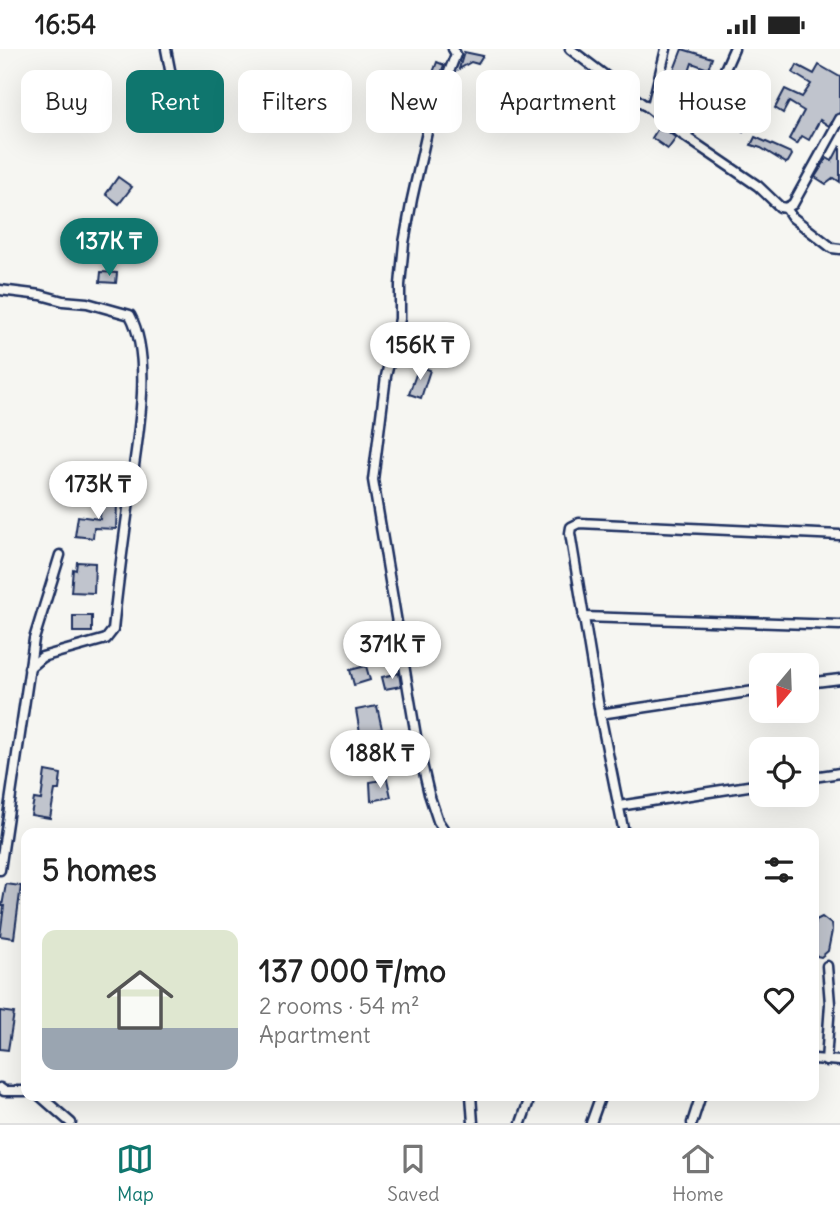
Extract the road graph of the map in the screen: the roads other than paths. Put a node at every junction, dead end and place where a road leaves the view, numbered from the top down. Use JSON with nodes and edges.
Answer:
{"nodes":[{"id":1,"x":166,"y":49,"type":"edge"},
{"id":2,"x":453,"y":49,"type":"edge"},
{"id":3,"x":570,"y":49,"type":"edge"},
{"id":4,"x":666,"y":49,"type":"edge"},
{"id":5,"x":734,"y":49,"type":"edge"},
{"id":6,"x":170,"y":70,"type":"edge"},
{"id":7,"x":644,"y":105,"type":"junction"},
{"id":8,"x":840,"y":120,"type":"edge"},
{"id":9,"x":683,"y":135,"type":"junction"},
{"id":10,"x":786,"y":208,"type":"junction"},
{"id":11,"x":840,"y":249,"type":"edge"},
{"id":12,"x":0,"y":290,"type":"edge"},
{"id":13,"x":840,"y":535,"type":"edge"},
{"id":14,"x":60,"y":555,"type":"dead end"},
{"id":15,"x":583,"y":617,"type":"junction"},
{"id":16,"x":840,"y":625,"type":"edge"},
{"id":17,"x":29,"y":668,"type":"junction"},
{"id":18,"x":840,"y":679,"type":"edge"},
{"id":19,"x":819,"y":682,"type":"edge"},
{"id":20,"x":749,"y":692,"type":"edge"},
{"id":21,"x":600,"y":714,"type":"junction"},
{"id":22,"x":840,"y":773,"type":"edge"},
{"id":23,"x":819,"y":776,"type":"edge"},
{"id":24,"x":749,"y":786,"type":"edge"},
{"id":25,"x":619,"y":806,"type":"junction"},
{"id":26,"x":443,"y":828,"type":"edge"},
{"id":27,"x":623,"y":828,"type":"edge"},
{"id":28,"x":0,"y":870,"type":"edge"},
{"id":29,"x":827,"y":966,"type":"dead end"},
{"id":30,"x":819,"y":1060,"type":"edge"},
{"id":31,"x":826,"y":1061,"type":"junction"},
{"id":32,"x":840,"y":1061,"type":"edge"},
{"id":33,"x":0,"y":1088,"type":"edge"},
{"id":34,"x":21,"y":1091,"type":"edge"},
{"id":35,"x":46,"y":1101,"type":"edge"},
{"id":36,"x":472,"y":1101,"type":"edge"},
{"id":37,"x":529,"y":1101,"type":"edge"},
{"id":38,"x":599,"y":1101,"type":"edge"},
{"id":39,"x":699,"y":1101,"type":"edge"},
{"id":40,"x":71,"y":1123,"type":"edge"},
{"id":41,"x":474,"y":1123,"type":"edge"},
{"id":42,"x":521,"y":1123,"type":"edge"},
{"id":43,"x":591,"y":1123,"type":"edge"},
{"id":44,"x":692,"y":1123,"type":"edge"}],
"edges":[{"from":1,"to":6,"type":"street"},
{"from":2,"to":26,"type":"street"},
{"from":3,"to":7,"type":"street"},
{"from":4,"to":7,"type":"street"},
{"from":5,"to":9,"type":"street"},
{"from":7,"to":9,"type":"street"},
{"from":8,"to":10,"type":"street"},
{"from":9,"to":10,"type":"street"},
{"from":10,"to":11,"type":"street"},
{"from":12,"to":17,"type":"street"},
{"from":13,"to":15,"type":"street"},
{"from":14,"to":17,"type":"street"},
{"from":15,"to":16,"type":"street"},
{"from":15,"to":21,"type":"street"},
{"from":17,"to":28,"type":"street"},
{"from":18,"to":19,"type":"street"},
{"from":20,"to":21,"type":"street"},
{"from":21,"to":25,"type":"street"},
{"from":22,"to":23,"type":"street"},
{"from":24,"to":25,"type":"street"},
{"from":25,"to":27,"type":"street"},
{"from":29,"to":31,"type":"street"},
{"from":30,"to":31,"type":"street"},
{"from":31,"to":32,"type":"street"},
{"from":33,"to":34,"type":"street"},
{"from":35,"to":40,"type":"street"},
{"from":36,"to":41,"type":"street"},
{"from":37,"to":42,"type":"street"},
{"from":38,"to":43,"type":"street"},
{"from":39,"to":44,"type":"street"}]}
